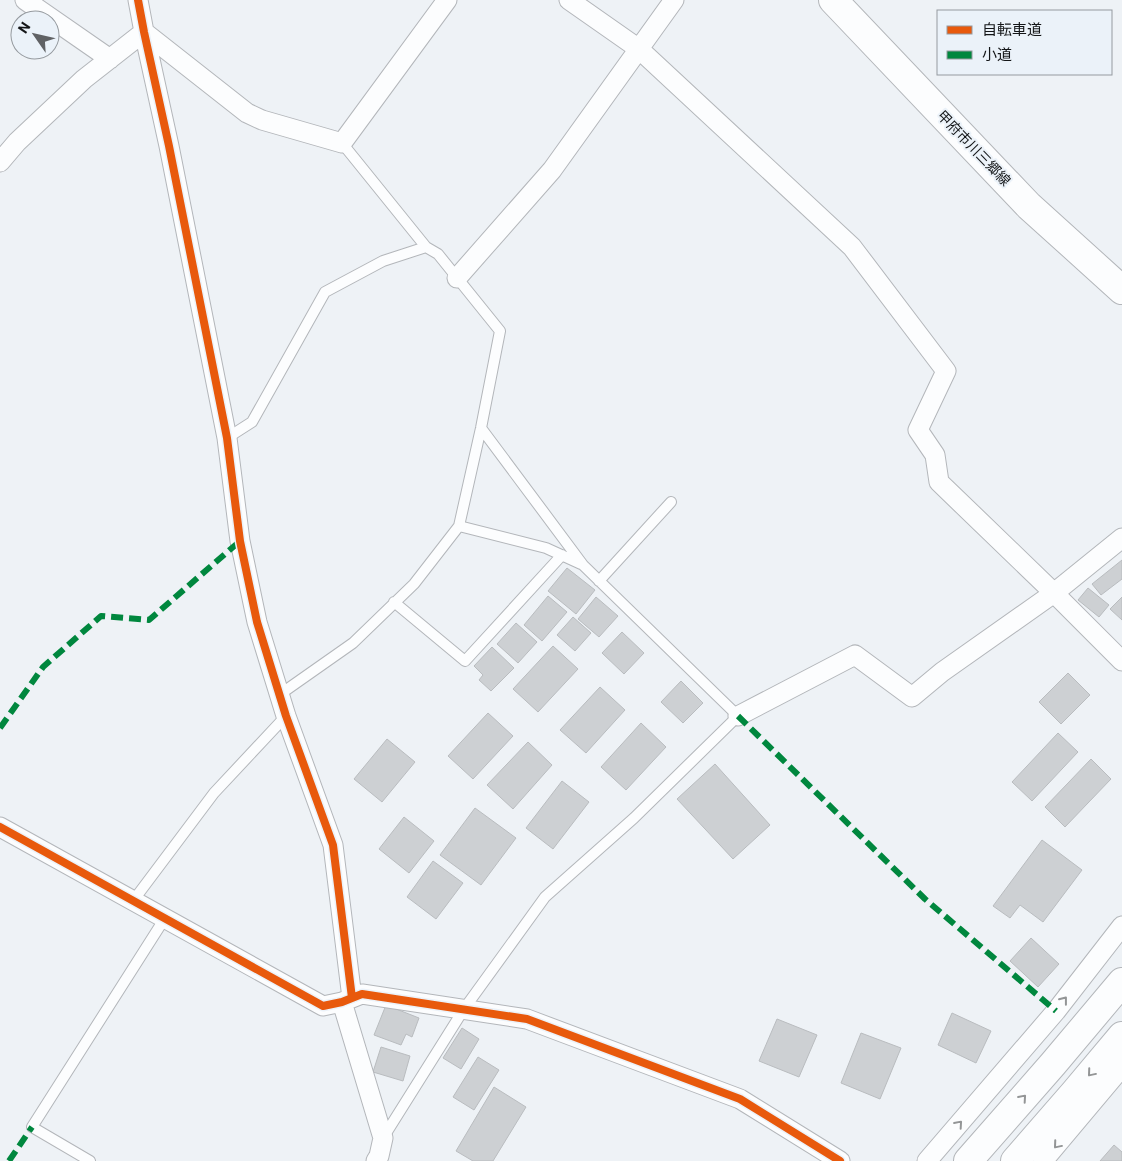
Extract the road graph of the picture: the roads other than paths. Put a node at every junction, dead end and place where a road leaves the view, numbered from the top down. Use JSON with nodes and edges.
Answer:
{"nodes":[{"id":1,"x":25,"y":0,"type":"edge"},
{"id":2,"x":138,"y":0,"type":"edge"},
{"id":3,"x":447,"y":0,"type":"edge"},
{"id":4,"x":569,"y":0,"type":"edge"},
{"id":5,"x":674,"y":0,"type":"edge"},
{"id":6,"x":833,"y":0,"type":"edge"},
{"id":7,"x":144,"y":32,"type":"junction"},
{"id":8,"x":639,"y":49,"type":"junction"},
{"id":9,"x":110,"y":58,"type":"junction"},
{"id":10,"x":342,"y":143,"type":"junction"},
{"id":11,"x":0,"y":162,"type":"edge"},
{"id":12,"x":426,"y":247,"type":"junction"},
{"id":13,"x":456,"y":278,"type":"junction"},
{"id":14,"x":1122,"y":290,"type":"edge"},
{"id":15,"x":481,"y":428,"type":"junction"},
{"id":16,"x":227,"y":438,"type":"junction"},
{"id":17,"x":671,"y":502,"type":"dead end"},
{"id":18,"x":459,"y":526,"type":"junction"},
{"id":19,"x":1122,"y":538,"type":"edge"},
{"id":20,"x":562,"y":555,"type":"junction"},
{"id":21,"x":583,"y":565,"type":"junction"},
{"id":22,"x":599,"y":581,"type":"junction"},
{"id":23,"x":1054,"y":593,"type":"junction"},
{"id":24,"x":394,"y":602,"type":"junction"},
{"id":25,"x":1122,"y":661,"type":"edge"},
{"id":26,"x":279,"y":695,"type":"junction"},
{"id":27,"x":286,"y":716,"type":"junction"},
{"id":28,"x":738,"y":716,"type":"junction"},
{"id":29,"x":0,"y":827,"type":"edge"},
{"id":30,"x":133,"y":901,"type":"junction"},
{"id":31,"x":164,"y":918,"type":"junction"},
{"id":32,"x":1122,"y":926,"type":"edge"},
{"id":33,"x":1122,"y":982,"type":"edge"},
{"id":34,"x":347,"y":1000,"type":"junction"},
{"id":35,"x":464,"y":1009,"type":"junction"},
{"id":36,"x":1122,"y":1036,"type":"edge"},
{"id":37,"x":1122,"y":1067,"type":"edge"},
{"id":38,"x":383,"y":1138,"type":"junction"},
{"id":39,"x":90,"y":1161,"type":"edge"},
{"id":40,"x":376,"y":1161,"type":"edge"},
{"id":41,"x":840,"y":1161,"type":"edge"},
{"id":42,"x":927,"y":1161,"type":"edge"},
{"id":43,"x":968,"y":1161,"type":"edge"},
{"id":44,"x":1015,"y":1161,"type":"edge"},
{"id":45,"x":1043,"y":1161,"type":"edge"}],
"edges":[{"from":1,"to":9,"type":"street"},
{"from":2,"to":7,"type":"street"},
{"from":3,"to":10,"type":"street"},
{"from":4,"to":8,"type":"street"},
{"from":5,"to":8,"type":"street"},
{"from":6,"to":14,"type":"main road","name":"甲府市川三郷線"},
{"from":7,"to":9,"type":"street"},
{"from":7,"to":10,"type":"street"},
{"from":7,"to":16,"type":"street"},
{"from":8,"to":13,"type":"street"},
{"from":8,"to":23,"type":"street"},
{"from":9,"to":11,"type":"street"},
{"from":10,"to":12,"type":"lane"},
{"from":12,"to":13,"type":"lane"},
{"from":12,"to":16,"type":"lane"},
{"from":13,"to":15,"type":"lane"},
{"from":15,"to":18,"type":"lane"},
{"from":15,"to":21,"type":"lane"},
{"from":16,"to":26,"type":"street"},
{"from":17,"to":22,"type":"lane"},
{"from":18,"to":20,"type":"lane"},
{"from":18,"to":24,"type":"lane"},
{"from":19,"to":23,"type":"street"},
{"from":20,"to":21,"type":"lane"},
{"from":20,"to":24,"type":"lane"},
{"from":21,"to":22,"type":"lane"},
{"from":22,"to":28,"type":"lane"},
{"from":23,"to":25,"type":"street"},
{"from":23,"to":28,"type":"street"},
{"from":24,"to":26,"type":"lane"},
{"from":26,"to":27,"type":"street"},
{"from":27,"to":30,"type":"lane"},
{"from":27,"to":34,"type":"street"},
{"from":28,"to":35,"type":"lane"},
{"from":29,"to":30,"type":"street"},
{"from":30,"to":31,"type":"street"},
{"from":31,"to":34,"type":"street"},
{"from":31,"to":39,"type":"lane"},
{"from":42,"to":32,"type":"street","one_way":true},
{"from":43,"to":33,"type":"main road","one_way":true},
{"from":34,"to":35,"type":"street"},
{"from":34,"to":38,"type":"street"},
{"from":35,"to":38,"type":"lane"},
{"from":35,"to":41,"type":"street"},
{"from":36,"to":44,"type":"main road","one_way":true},
{"from":37,"to":45,"type":"street","one_way":true},
{"from":38,"to":40,"type":"street"}]}
